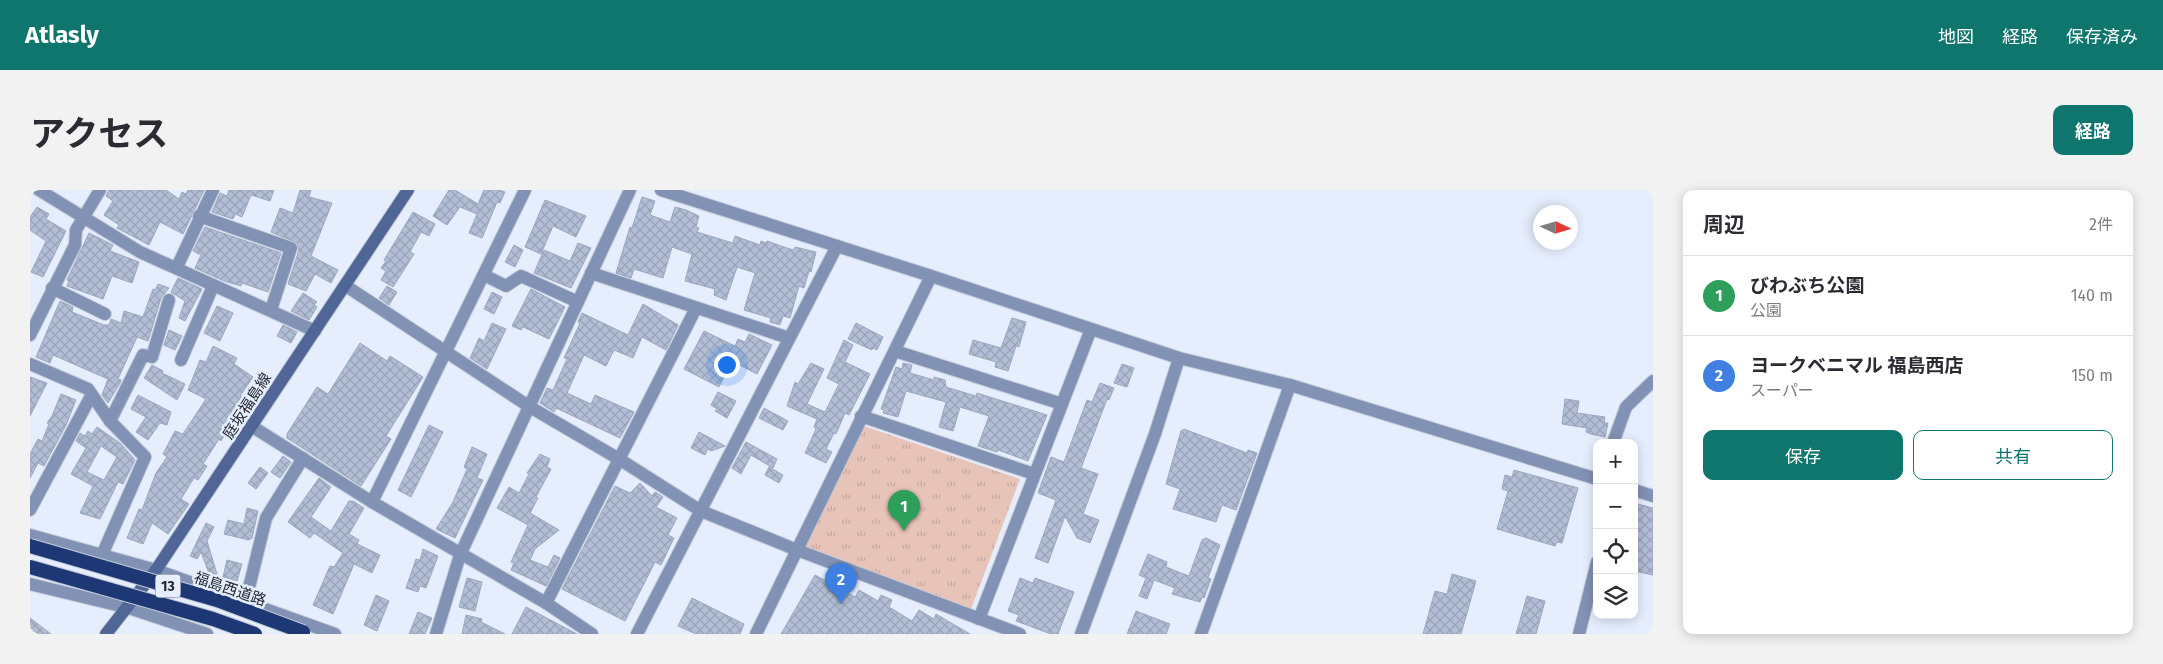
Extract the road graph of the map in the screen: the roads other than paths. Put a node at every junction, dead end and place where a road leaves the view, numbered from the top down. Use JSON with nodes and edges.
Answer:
{"nodes":[{"id":1,"x":39,"y":190,"type":"edge"},
{"id":2,"x":100,"y":190,"type":"edge"},
{"id":3,"x":213,"y":190,"type":"edge"},
{"id":4,"x":408,"y":190,"type":"edge"},
{"id":5,"x":525,"y":190,"type":"edge"},
{"id":6,"x":630,"y":190,"type":"edge"},
{"id":7,"x":661,"y":190,"type":"edge"},
{"id":8,"x":199,"y":216,"type":"junction"},
{"id":9,"x":83,"y":217,"type":"junction"},
{"id":10,"x":837,"y":246,"type":"junction"},
{"id":11,"x":177,"y":267,"type":"junction"},
{"id":12,"x":591,"y":273,"type":"junction"},
{"id":13,"x":484,"y":275,"type":"junction"},
{"id":14,"x":931,"y":276,"type":"junction"},
{"id":15,"x":213,"y":286,"type":"junction"},
{"id":16,"x":346,"y":286,"type":"junction"},
{"id":17,"x":52,"y":288,"type":"junction"},
{"id":18,"x":168,"y":300,"type":"dead end"},
{"id":19,"x":578,"y":302,"type":"junction"},
{"id":20,"x":696,"y":308,"type":"junction"},
{"id":21,"x":271,"y":310,"type":"junction"},
{"id":22,"x":105,"y":314,"type":"dead end"},
{"id":23,"x":31,"y":328,"type":"edge"},
{"id":24,"x":1091,"y":329,"type":"junction"},
{"id":25,"x":315,"y":331,"type":"junction"},
{"id":26,"x":789,"y":338,"type":"junction"},
{"id":27,"x":894,"y":351,"type":"junction"},
{"id":28,"x":446,"y":354,"type":"junction"},
{"id":29,"x":1179,"y":358,"type":"junction"},
{"id":30,"x":181,"y":360,"type":"dead end"},
{"id":31,"x":30,"y":364,"type":"edge"},
{"id":32,"x":1653,"y":381,"type":"edge"},
{"id":33,"x":1290,"y":385,"type":"junction"},
{"id":34,"x":91,"y":396,"type":"junction"},
{"id":35,"x":1062,"y":404,"type":"junction"},
{"id":36,"x":530,"y":407,"type":"junction"},
{"id":37,"x":861,"y":416,"type":"junction"},
{"id":38,"x":110,"y":421,"type":"junction"},
{"id":39,"x":253,"y":427,"type":"junction"},
{"id":40,"x":1614,"y":439,"type":"edge"},
{"id":41,"x":303,"y":458,"type":"junction"},
{"id":42,"x":619,"y":459,"type":"junction"},
{"id":43,"x":1034,"y":474,"type":"junction"},
{"id":44,"x":1593,"y":478,"type":"edge"},
{"id":45,"x":1638,"y":491,"type":"edge"},
{"id":46,"x":1653,"y":496,"type":"edge"},
{"id":47,"x":372,"y":502,"type":"junction"},
{"id":48,"x":30,"y":510,"type":"edge"},
{"id":49,"x":701,"y":512,"type":"junction"},
{"id":50,"x":30,"y":535,"type":"edge"},
{"id":51,"x":30,"y":546,"type":"edge"},
{"id":52,"x":797,"y":550,"type":"junction"},
{"id":53,"x":102,"y":555,"type":"junction"},
{"id":54,"x":460,"y":555,"type":"junction"},
{"id":55,"x":30,"y":567,"type":"edge"},
{"id":56,"x":156,"y":570,"type":"junction"},
{"id":57,"x":1594,"y":574,"type":"edge"},
{"id":58,"x":30,"y":584,"type":"edge"},
{"id":59,"x":246,"y":600,"type":"junction"},
{"id":60,"x":546,"y":603,"type":"junction"},
{"id":61,"x":129,"y":608,"type":"junction"},
{"id":62,"x":979,"y":619,"type":"junction"},
{"id":63,"x":184,"y":630,"type":"edge"},
{"id":64,"x":303,"y":632,"type":"dead end"},
{"id":65,"x":106,"y":634,"type":"edge"},
{"id":66,"x":207,"y":634,"type":"edge"},
{"id":67,"x":255,"y":634,"type":"edge"},
{"id":68,"x":335,"y":634,"type":"edge"},
{"id":69,"x":436,"y":634,"type":"edge"},
{"id":70,"x":592,"y":634,"type":"edge"},
{"id":71,"x":637,"y":634,"type":"edge"},
{"id":72,"x":756,"y":634,"type":"edge"},
{"id":73,"x":1020,"y":634,"type":"edge"},
{"id":74,"x":1081,"y":634,"type":"edge"},
{"id":75,"x":1201,"y":634,"type":"edge"},
{"id":76,"x":1579,"y":634,"type":"edge"}],
"edges":[{"from":1,"to":9,"type":"street"},
{"from":2,"to":9,"type":"street"},
{"from":3,"to":8,"type":"street"},
{"from":4,"to":16,"type":"main road","name":"庭坂福島線"},
{"from":5,"to":13,"type":"street"},
{"from":6,"to":12,"type":"street"},
{"from":7,"to":10,"type":"street"},
{"from":8,"to":11,"type":"street"},
{"from":8,"to":21,"type":"street"},
{"from":9,"to":11,"type":"street"},
{"from":9,"to":17,"type":"street"},
{"from":10,"to":14,"type":"street"},
{"from":10,"to":26,"type":"street"},
{"from":11,"to":15,"type":"street"},
{"from":12,"to":19,"type":"street"},
{"from":12,"to":20,"type":"street"},
{"from":13,"to":19,"type":"street"},
{"from":13,"to":28,"type":"street"},
{"from":14,"to":24,"type":"street"},
{"from":14,"to":27,"type":"street"},
{"from":15,"to":21,"type":"street"},
{"from":15,"to":30,"type":"street"},
{"from":16,"to":25,"type":"main road","name":"庭坂福島線"},
{"from":16,"to":28,"type":"street"},
{"from":17,"to":22,"type":"street"},
{"from":17,"to":23,"type":"street"},
{"from":18,"to":38,"type":"street"},
{"from":19,"to":36,"type":"street"},
{"from":20,"to":26,"type":"street"},
{"from":20,"to":42,"type":"street"},
{"from":21,"to":25,"type":"street"},
{"from":24,"to":29,"type":"street"},
{"from":24,"to":35,"type":"street"},
{"from":25,"to":39,"type":"main road","name":"庭坂福島線"},
{"from":26,"to":49,"type":"street"},
{"from":27,"to":35,"type":"street"},
{"from":27,"to":37,"type":"street"},
{"from":28,"to":36,"type":"street"},
{"from":28,"to":47,"type":"street"},
{"from":29,"to":33,"type":"street"},
{"from":29,"to":74,"type":"street"},
{"from":31,"to":34,"type":"street"},
{"from":32,"to":40,"type":"street"},
{"from":33,"to":44,"type":"street"},
{"from":33,"to":75,"type":"street"},
{"from":34,"to":38,"type":"street"},
{"from":34,"to":48,"type":"street"},
{"from":35,"to":43,"type":"street"},
{"from":36,"to":42,"type":"street"},
{"from":36,"to":54,"type":"street"},
{"from":37,"to":43,"type":"street"},
{"from":37,"to":52,"type":"street"},
{"from":38,"to":53,"type":"street"},
{"from":39,"to":41,"type":"street"},
{"from":39,"to":56,"type":"main road","name":"庭坂福島線"},
{"from":41,"to":47,"type":"street"},
{"from":41,"to":59,"type":"street"},
{"from":42,"to":49,"type":"street"},
{"from":42,"to":60,"type":"street"},
{"from":43,"to":62,"type":"street"},
{"from":45,"to":46,"type":"street"},
{"from":47,"to":54,"type":"street"},
{"from":49,"to":52,"type":"street"},
{"from":49,"to":71,"type":"street"},
{"from":50,"to":53,"type":"street"},
{"from":51,"to":64,"type":"highway","name":"福島西道路","number":"13","bridge":true},
{"from":52,"to":62,"type":"street"},
{"from":52,"to":72,"type":"street"},
{"from":53,"to":56,"type":"street"},
{"from":54,"to":60,"type":"street"},
{"from":54,"to":69,"type":"street"},
{"from":55,"to":67,"type":"highway","number":"13","bridge":true},
{"from":56,"to":59,"type":"street"},
{"from":56,"to":61,"type":"main road","name":"庭坂福島線"},
{"from":57,"to":76,"type":"street"},
{"from":58,"to":61,"type":"street"},
{"from":59,"to":68,"type":"street"},
{"from":60,"to":70,"type":"street"},
{"from":61,"to":63,"type":"street"},
{"from":61,"to":65,"type":"main road","name":"庭坂福島線"},
{"from":62,"to":73,"type":"street"},
{"from":63,"to":66,"type":"street"}]}
